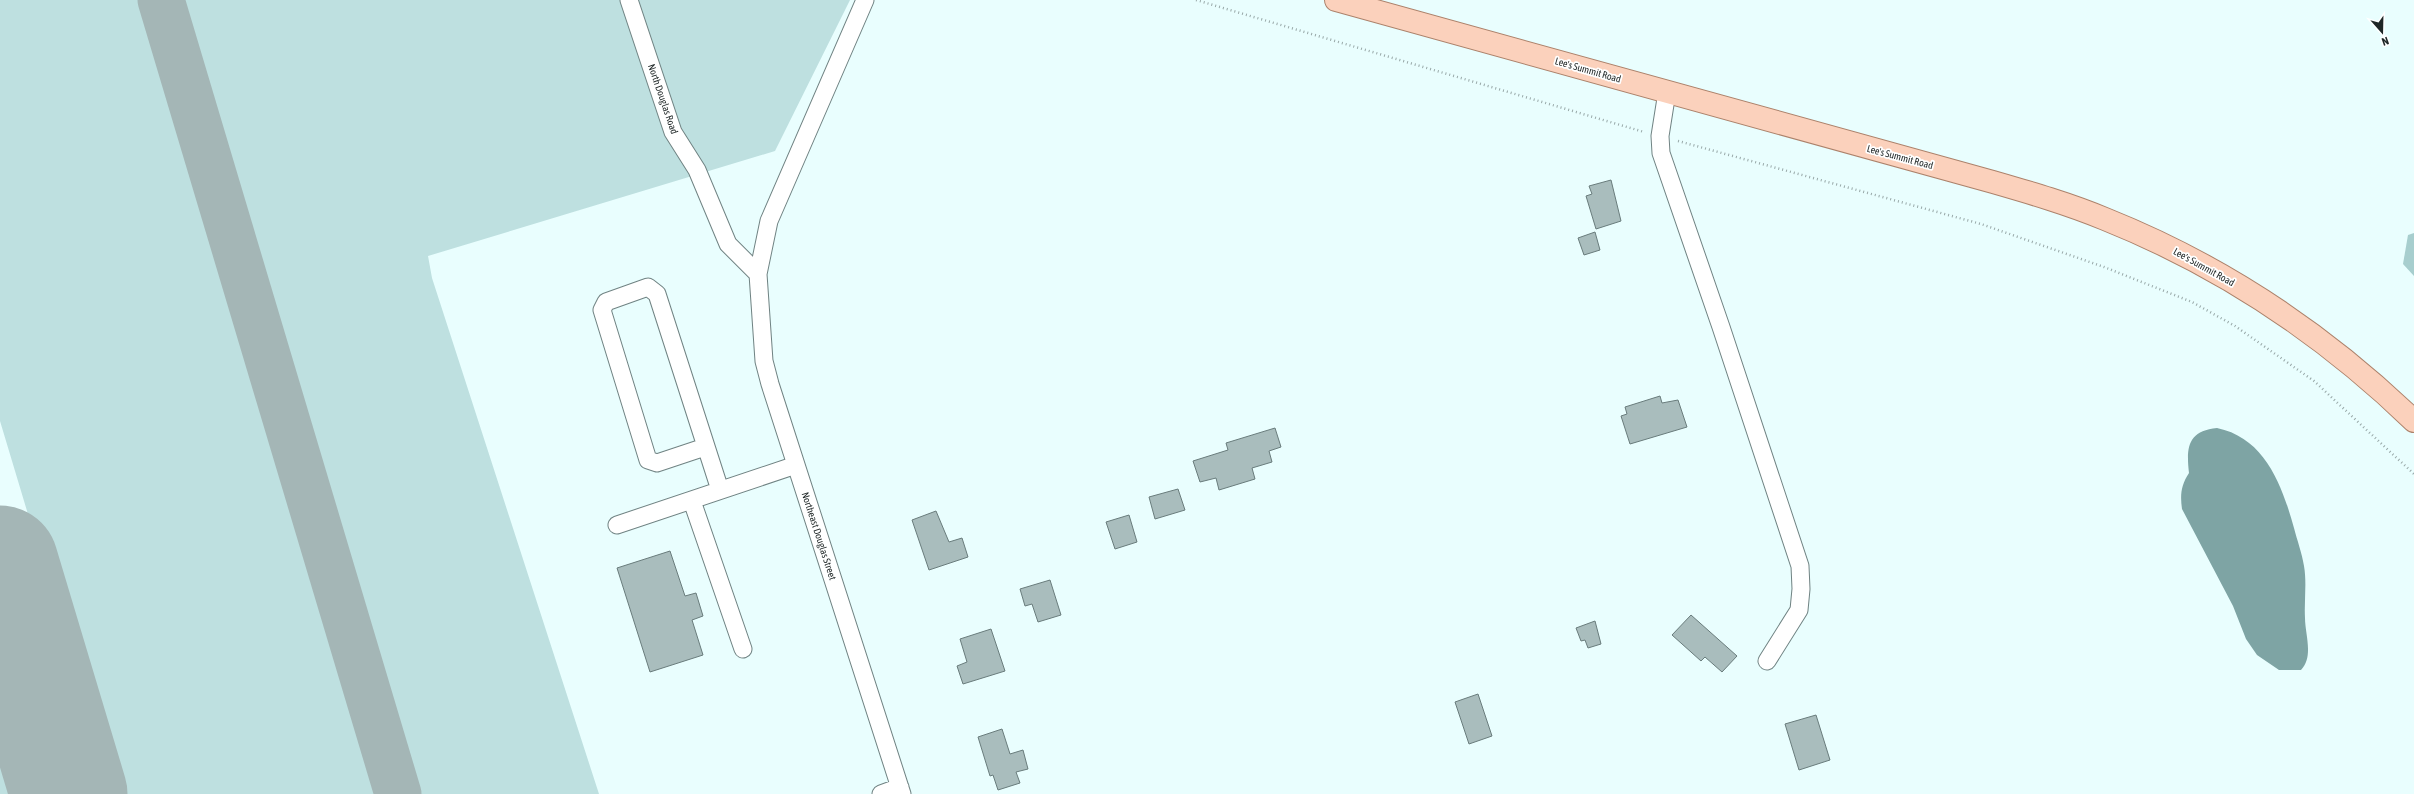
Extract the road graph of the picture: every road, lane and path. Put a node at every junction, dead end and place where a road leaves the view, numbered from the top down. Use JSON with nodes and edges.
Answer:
{"nodes":[{"id":1,"x":629,"y":0,"type":"edge"},
{"id":2,"x":865,"y":0,"type":"edge"},
{"id":3,"x":1196,"y":0,"type":"edge"},
{"id":4,"x":1336,"y":0,"type":"edge"},
{"id":5,"x":1667,"y":92,"type":"junction"},
{"id":6,"x":1660,"y":136,"type":"junction"},
{"id":7,"x":758,"y":274,"type":"junction"},
{"id":8,"x":2414,"y":421,"type":"edge"},
{"id":9,"x":705,"y":447,"type":"junction"},
{"id":10,"x":796,"y":465,"type":"junction"},
{"id":11,"x":2414,"y":474,"type":"edge"},
{"id":12,"x":720,"y":490,"type":"junction"},
{"id":13,"x":692,"y":501,"type":"junction"},
{"id":14,"x":616,"y":526,"type":"dead end"},
{"id":15,"x":743,"y":648,"type":"dead end"},
{"id":16,"x":1768,"y":661,"type":"dead end"},
{"id":17,"x":901,"y":791,"type":"edge"},
{"id":18,"x":881,"y":794,"type":"edge"}],
"edges":[{"from":1,"to":7,"type":"street","name":"North Douglas Road"},
{"from":2,"to":7,"type":"street","name":"Northeast Douglas Street"},
{"from":3,"to":6,"type":"path"},
{"from":4,"to":5,"type":"main road","name":"Lee's Summit Road"},
{"from":5,"to":6,"type":"street"},
{"from":5,"to":8,"type":"main road","name":"Lee's Summit Road"},
{"from":6,"to":11,"type":"path"},
{"from":6,"to":16,"type":"street"},
{"from":7,"to":10,"type":"street","name":"Northeast Douglas Street"},
{"from":9,"to":9,"type":"street"},
{"from":9,"to":12,"type":"street"},
{"from":10,"to":12,"type":"street"},
{"from":10,"to":17,"type":"street","name":"Northeast Douglas Street"},
{"from":12,"to":13,"type":"street"},
{"from":13,"to":14,"type":"street"},
{"from":13,"to":15,"type":"street"},
{"from":17,"to":18,"type":"street"}]}
